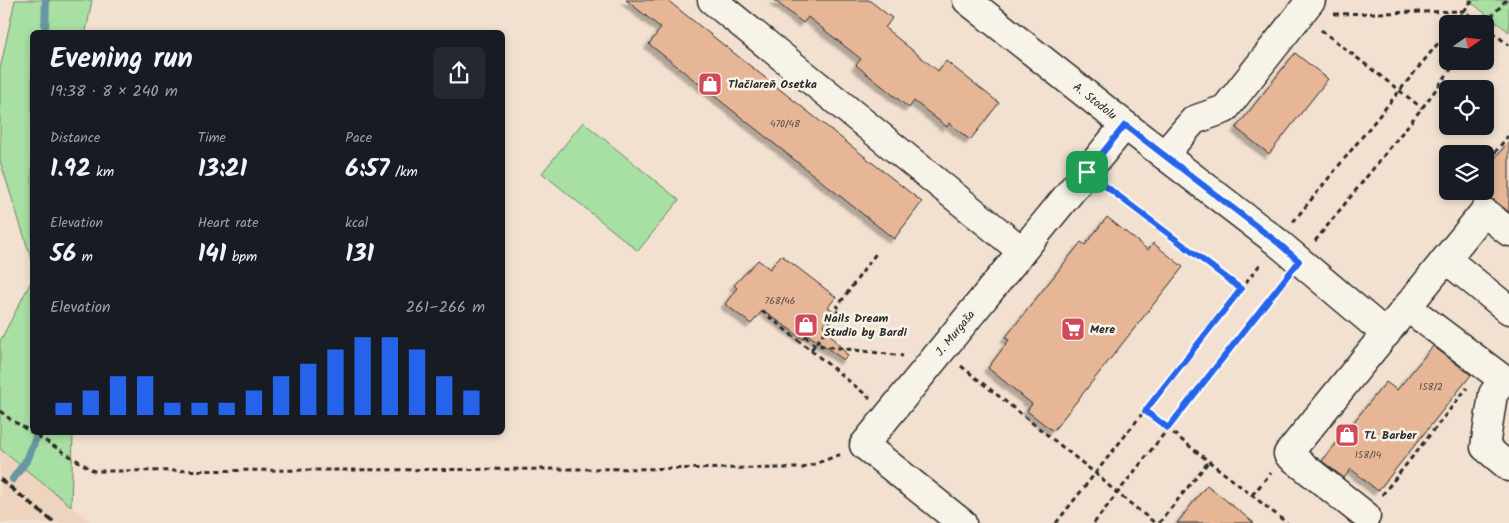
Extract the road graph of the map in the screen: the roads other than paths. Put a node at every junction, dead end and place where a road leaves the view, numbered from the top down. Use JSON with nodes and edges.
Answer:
{"nodes":[{"id":1,"x":712,"y":0,"type":"edge"},
{"id":2,"x":968,"y":0,"type":"edge"},
{"id":3,"x":1306,"y":7,"type":"edge"},
{"id":4,"x":1125,"y":125,"type":"junction"},
{"id":5,"x":1164,"y":155,"type":"junction"},
{"id":6,"x":1509,"y":232,"type":"edge"},
{"id":7,"x":1022,"y":251,"type":"junction"},
{"id":8,"x":1446,"y":260,"type":"junction"},
{"id":9,"x":1407,"y":307,"type":"junction"},
{"id":10,"x":1509,"y":310,"type":"edge"},
{"id":11,"x":1386,"y":334,"type":"junction"},
{"id":12,"x":1509,"y":467,"type":"edge"},
{"id":13,"x":1366,"y":516,"type":"road end"},
{"id":14,"x":962,"y":523,"type":"edge"}],
"edges":[{"from":1,"to":7,"type":"street"},
{"from":2,"to":4,"type":"street","name":"A. Stodolu"},
{"from":3,"to":5,"type":"street"},
{"from":4,"to":5,"type":"street","name":"A. Stodolu"},
{"from":4,"to":7,"type":"street","name":"J. Murgaša"},
{"from":5,"to":11,"type":"street","name":"A. Stodolu"},
{"from":6,"to":8,"type":"street"},
{"from":7,"to":14,"type":"street","name":"J. Murgaša"},
{"from":8,"to":9,"type":"street"},
{"from":8,"to":10,"type":"street"},
{"from":9,"to":11,"type":"street"},
{"from":9,"to":12,"type":"street"},
{"from":11,"to":13,"type":"street"}]}
